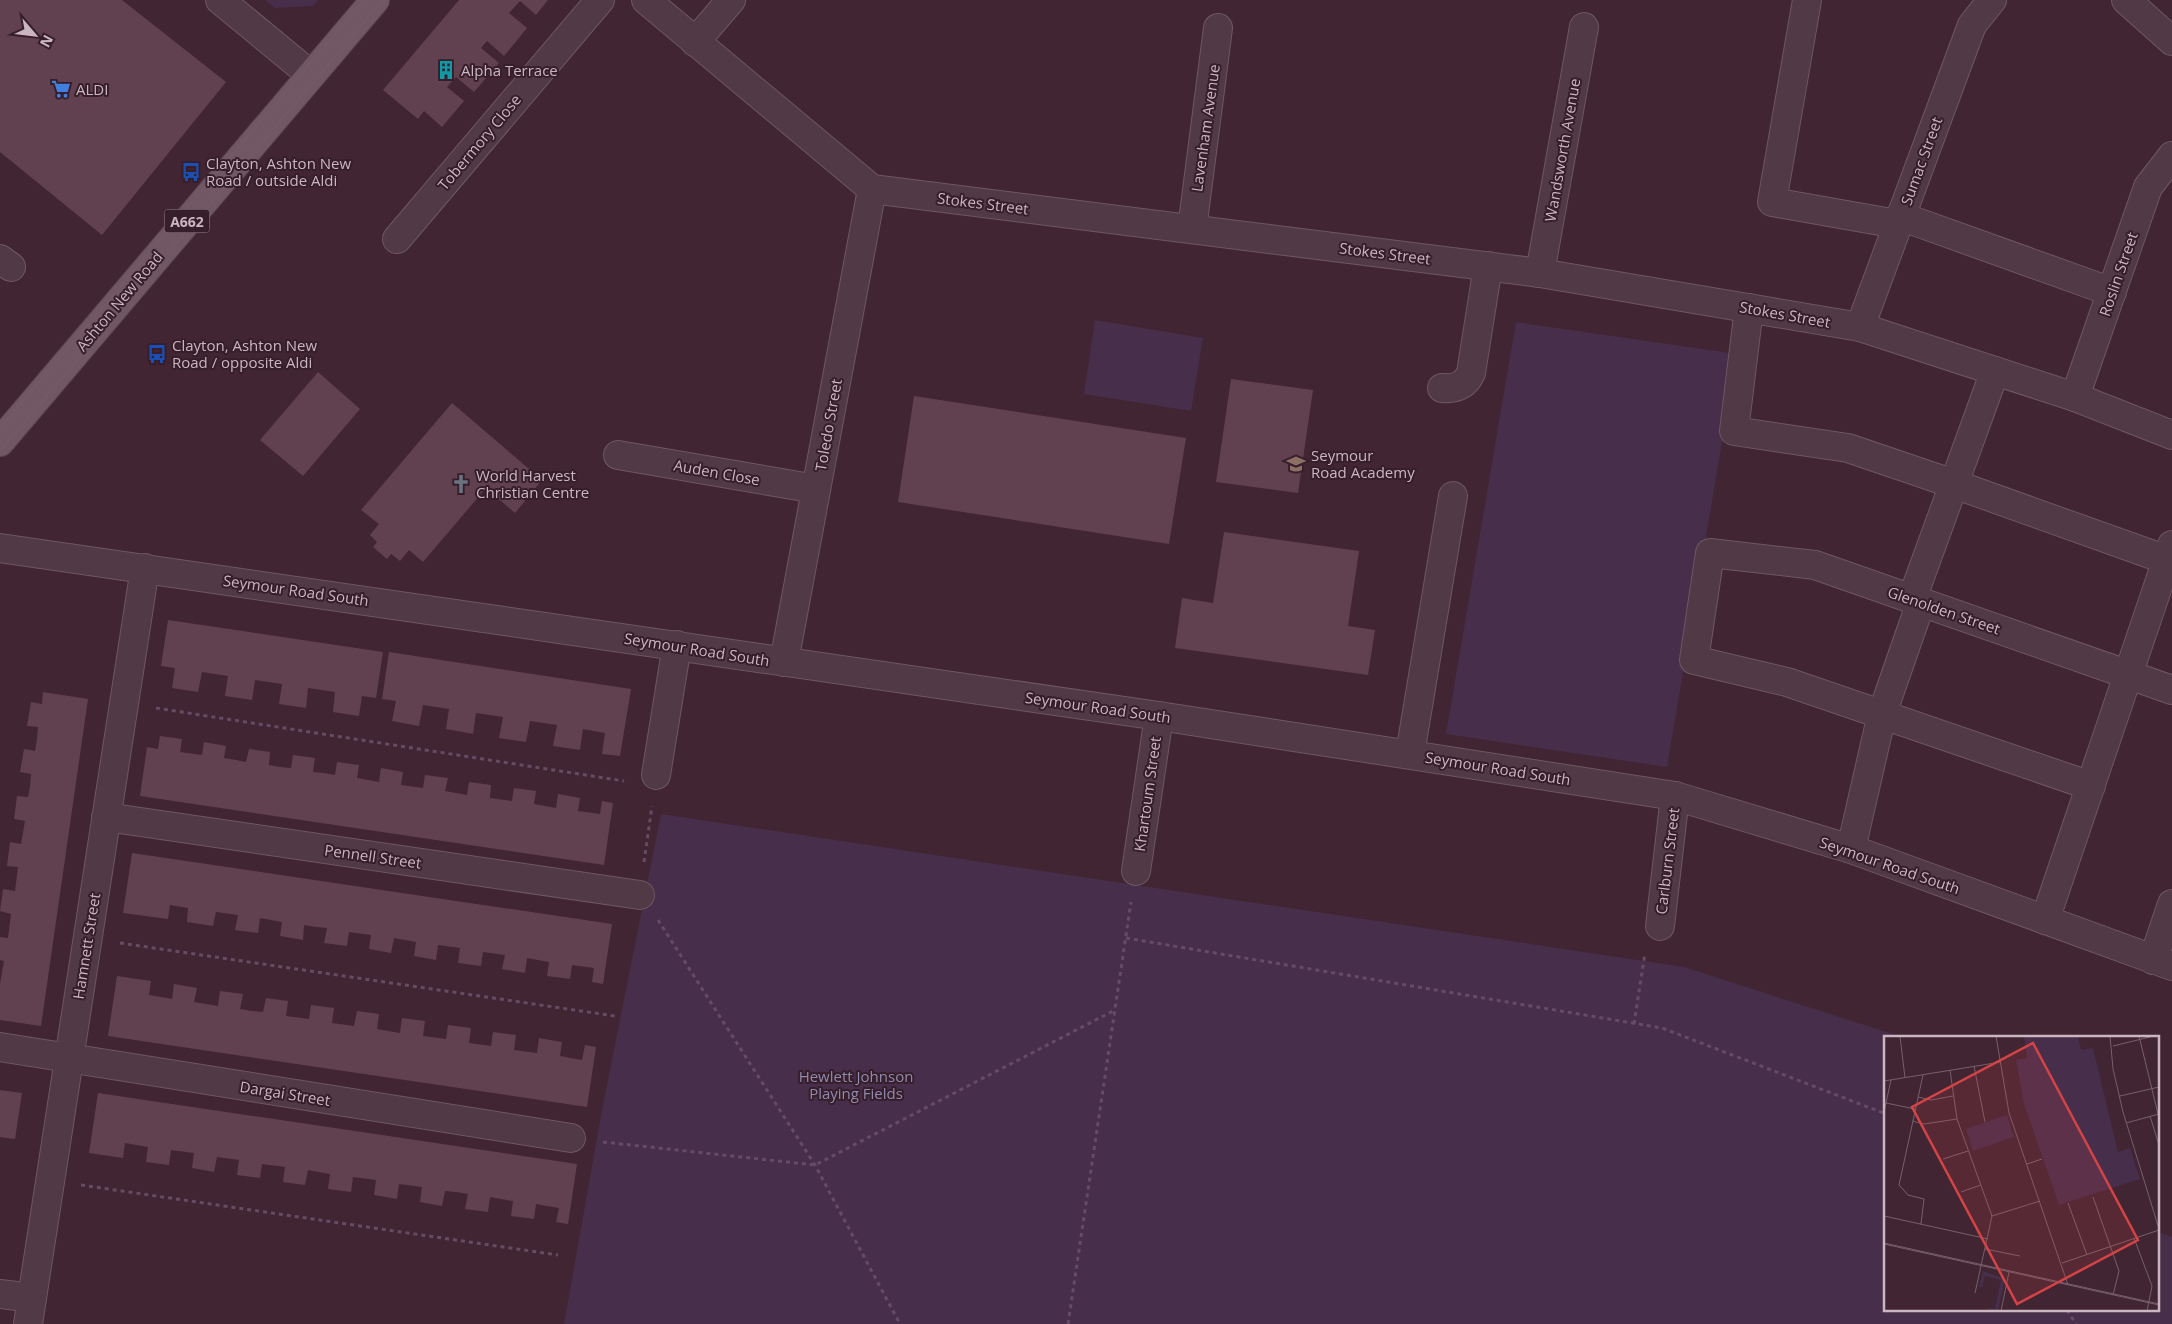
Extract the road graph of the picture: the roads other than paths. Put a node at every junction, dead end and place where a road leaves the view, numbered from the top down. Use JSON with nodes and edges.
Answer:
{"nodes":[{"id":1,"x":220,"y":0,"type":"edge"},
{"id":2,"x":375,"y":0,"type":"edge"},
{"id":3,"x":600,"y":0,"type":"edge"},
{"id":4,"x":646,"y":0,"type":"edge"},
{"id":5,"x":731,"y":0,"type":"edge"},
{"id":6,"x":1807,"y":0,"type":"edge"},
{"id":7,"x":1992,"y":0,"type":"edge"},
{"id":8,"x":2139,"y":4,"type":"edge"},
{"id":9,"x":1584,"y":26,"type":"dead end"},
{"id":10,"x":1218,"y":28,"type":"dead end"},
{"id":11,"x":2172,"y":41,"type":"edge"},
{"id":12,"x":695,"y":42,"type":"junction"},
{"id":13,"x":311,"y":75,"type":"junction"},
{"id":14,"x":2169,"y":165,"type":"edge"},
{"id":15,"x":872,"y":189,"type":"junction"},
{"id":16,"x":1899,"y":220,"type":"junction"},
{"id":17,"x":1192,"y":229,"type":"junction"},
{"id":18,"x":397,"y":239,"type":"dead end"},
{"id":19,"x":1488,"y":266,"type":"junction"},
{"id":20,"x":1540,"y":273,"type":"junction"},
{"id":21,"x":2112,"y":292,"type":"junction"},
{"id":22,"x":1749,"y":308,"type":"junction"},
{"id":23,"x":1860,"y":326,"type":"junction"},
{"id":24,"x":1995,"y":371,"type":"junction"},
{"id":25,"x":1442,"y":388,"type":"dead end"},
{"id":26,"x":2075,"y":397,"type":"junction"},
{"id":27,"x":2172,"y":434,"type":"edge"},
{"id":28,"x":0,"y":442,"type":"edge"},
{"id":29,"x":618,"y":455,"type":"dead end"},
{"id":30,"x":1954,"y":484,"type":"junction"},
{"id":31,"x":816,"y":490,"type":"junction"},
{"id":32,"x":1453,"y":496,"type":"dead end"},
{"id":33,"x":0,"y":548,"type":"edge"},
{"id":34,"x":2169,"y":552,"type":"edge"},
{"id":35,"x":144,"y":568,"type":"junction"},
{"id":36,"x":1917,"y":601,"type":"junction"},
{"id":37,"x":677,"y":645,"type":"junction"},
{"id":38,"x":784,"y":662,"type":"junction"},
{"id":39,"x":2128,"y":674,"type":"junction"},
{"id":40,"x":2172,"y":690,"type":"edge"},
{"id":41,"x":1882,"y":714,"type":"junction"},
{"id":42,"x":1158,"y":716,"type":"junction"},
{"id":43,"x":1410,"y":754,"type":"junction"},
{"id":44,"x":656,"y":780,"type":"road end"},
{"id":45,"x":2090,"y":786,"type":"junction"},
{"id":46,"x":1675,"y":796,"type":"junction"},
{"id":47,"x":106,"y":817,"type":"junction"},
{"id":48,"x":1851,"y":849,"type":"junction"},
{"id":49,"x":1136,"y":871,"type":"road end"},
{"id":50,"x":640,"y":895,"type":"road end"},
{"id":51,"x":2172,"y":904,"type":"edge"},
{"id":52,"x":2045,"y":920,"type":"junction"},
{"id":53,"x":1660,"y":926,"type":"road end"},
{"id":54,"x":2162,"y":963,"type":"edge"},
{"id":55,"x":0,"y":1047,"type":"edge"},
{"id":56,"x":69,"y":1058,"type":"junction"},
{"id":57,"x":571,"y":1138,"type":"road end"},
{"id":58,"x":0,"y":1294,"type":"edge"},
{"id":59,"x":30,"y":1311,"type":"edge"}],
"edges":[{"from":1,"to":13,"type":"street"},
{"from":2,"to":13,"type":"main road","name":"Ashton New Road","number":"A662"},
{"from":3,"to":18,"type":"street","name":"Tobermory Close"},
{"from":4,"to":12,"type":"street"},
{"from":5,"to":12,"type":"street"},
{"from":6,"to":16,"type":"street"},
{"from":7,"to":16,"type":"street","name":"Sumac Street"},
{"from":8,"to":11,"type":"street"},
{"from":9,"to":20,"type":"street","name":"Wandsworth Avenue"},
{"from":10,"to":17,"type":"street","name":"Lavenham Avenue"},
{"from":12,"to":15,"type":"street"},
{"from":13,"to":28,"type":"main road","name":"Ashton New Road","number":"A662"},
{"from":14,"to":21,"type":"street","name":"Roslin Street"},
{"from":15,"to":17,"type":"street","name":"Stokes Street"},
{"from":15,"to":31,"type":"street","name":"Toledo Street"},
{"from":16,"to":21,"type":"street"},
{"from":16,"to":23,"type":"street","name":"Sumac Street"},
{"from":17,"to":19,"type":"street","name":"Stokes Street"},
{"from":19,"to":20,"type":"street","name":"Stokes Street"},
{"from":19,"to":25,"type":"street"},
{"from":20,"to":22,"type":"street","name":"Stokes Street"},
{"from":21,"to":26,"type":"street","name":"Roslin Street"},
{"from":22,"to":23,"type":"street","name":"Stokes Street"},
{"from":22,"to":30,"type":"street"},
{"from":23,"to":24,"type":"street","name":"Stokes Street"},
{"from":24,"to":26,"type":"street","name":"Stokes Street"},
{"from":24,"to":30,"type":"street"},
{"from":26,"to":27,"type":"street","name":"Stokes Street"},
{"from":29,"to":31,"type":"street","name":"Auden Close"},
{"from":30,"to":34,"type":"street"},
{"from":30,"to":36,"type":"street"},
{"from":31,"to":38,"type":"street","name":"Toledo Street"},
{"from":32,"to":43,"type":"street"},
{"from":33,"to":35,"type":"street","name":"Seymour Road South"},
{"from":34,"to":39,"type":"street"},
{"from":35,"to":37,"type":"street","name":"Seymour Road South"},
{"from":35,"to":47,"type":"street","name":"Hamnett Street"},
{"from":36,"to":39,"type":"street","name":"Glenolden Street"},
{"from":36,"to":41,"type":"street"},
{"from":36,"to":41,"type":"street","name":"Glenolden Street"},
{"from":37,"to":38,"type":"street","name":"Seymour Road South"},
{"from":37,"to":44,"type":"street"},
{"from":38,"to":42,"type":"street","name":"Seymour Road South"},
{"from":39,"to":40,"type":"street","name":"Glenolden Street"},
{"from":39,"to":45,"type":"street"},
{"from":41,"to":45,"type":"street"},
{"from":41,"to":48,"type":"street"},
{"from":42,"to":43,"type":"street","name":"Seymour Road South"},
{"from":42,"to":49,"type":"street","name":"Khartoum Street"},
{"from":43,"to":46,"type":"street","name":"Seymour Road South"},
{"from":45,"to":52,"type":"street"},
{"from":46,"to":48,"type":"street","name":"Seymour Road South"},
{"from":46,"to":53,"type":"street","name":"Carlburn Street"},
{"from":47,"to":50,"type":"street","name":"Pennell Street"},
{"from":47,"to":56,"type":"street","name":"Hamnett Street"},
{"from":48,"to":52,"type":"street","name":"Seymour Road South"},
{"from":51,"to":54,"type":"street"},
{"from":52,"to":54,"type":"street","name":"Seymour Road South"},
{"from":55,"to":56,"type":"street","name":"Dargai Street"},
{"from":56,"to":57,"type":"street","name":"Dargai Street"},
{"from":56,"to":59,"type":"street","name":"Hamnett Street"},
{"from":58,"to":59,"type":"street"}]}
